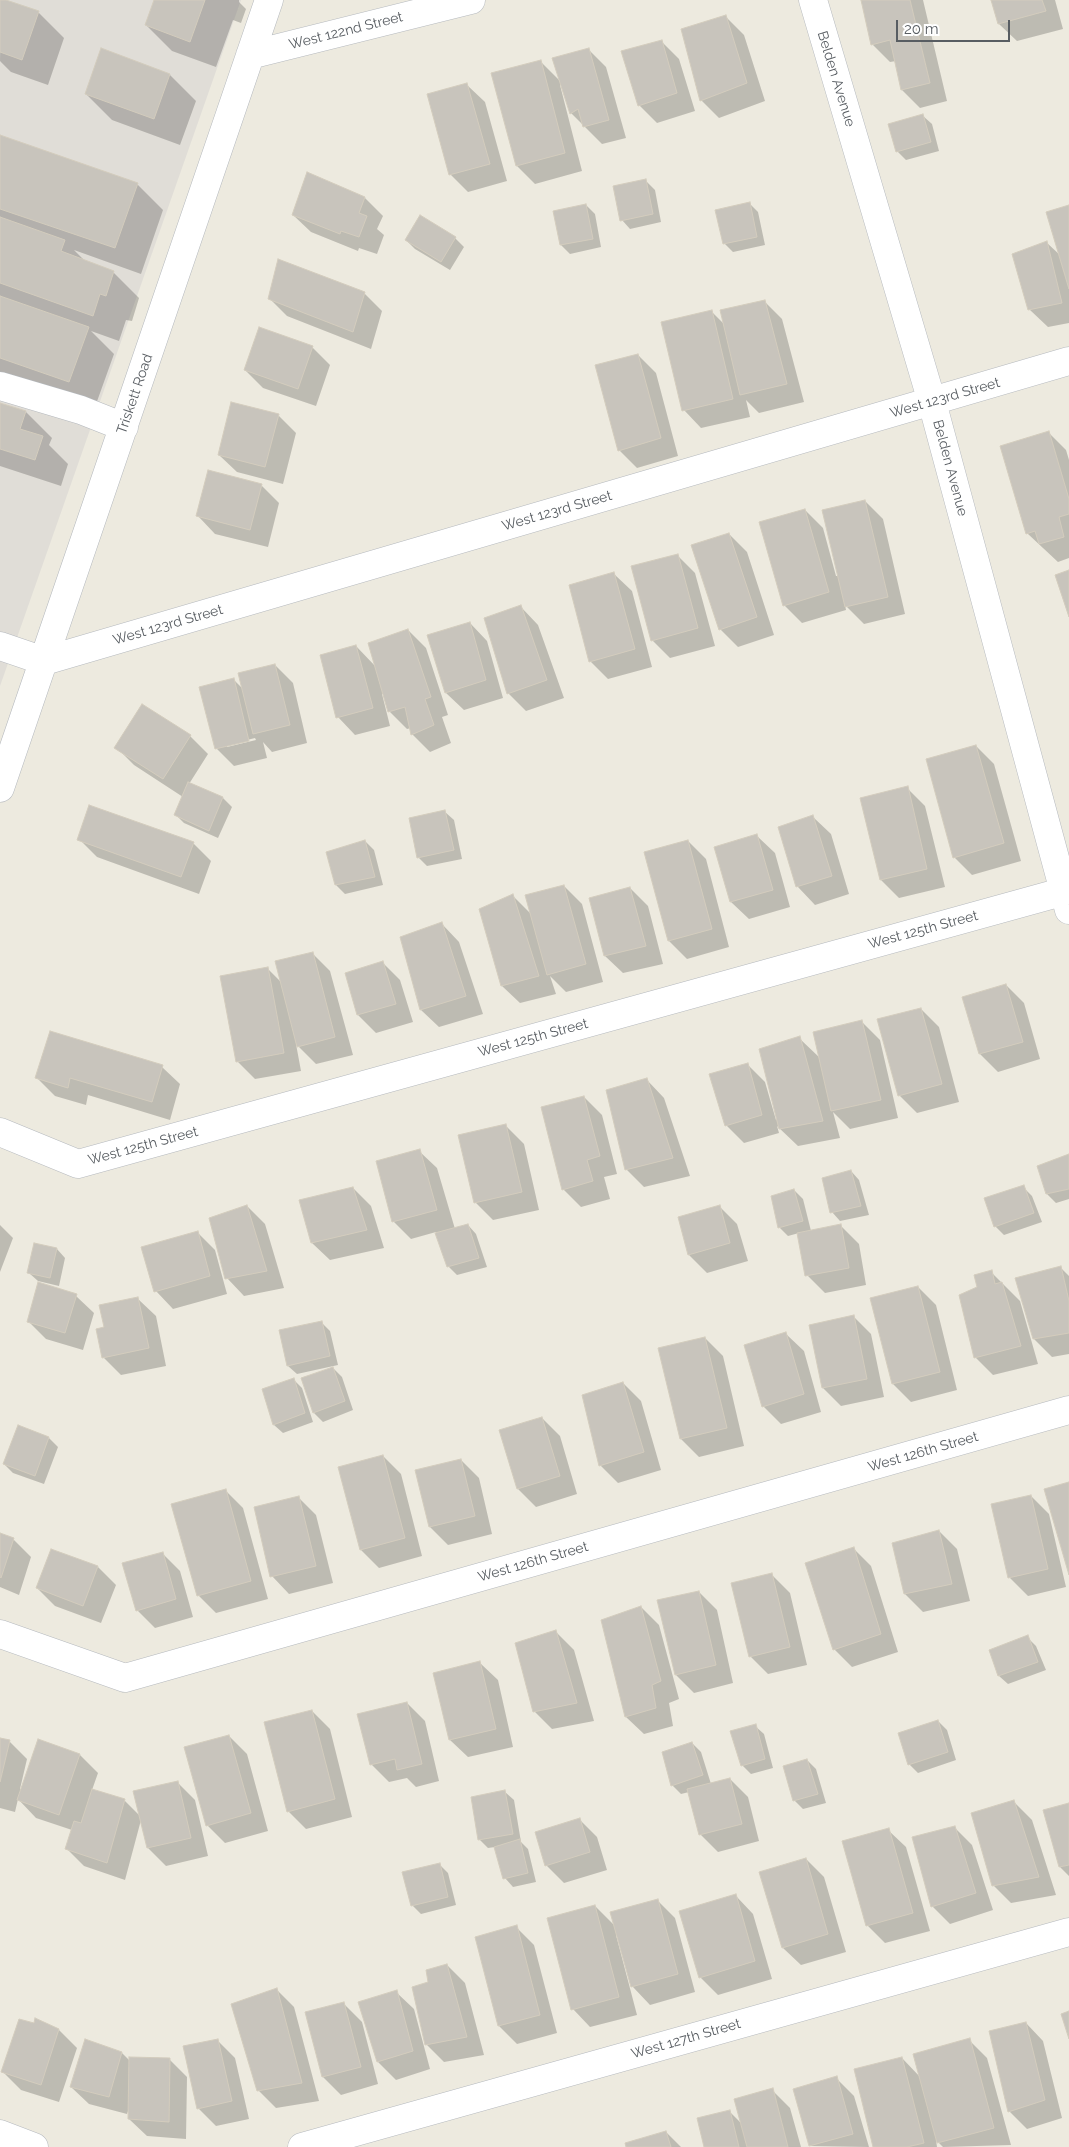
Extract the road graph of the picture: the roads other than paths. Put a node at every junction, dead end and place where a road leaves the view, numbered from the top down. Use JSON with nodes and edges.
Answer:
{"nodes":[{"id":1,"x":270,"y":0,"type":"edge"},
{"id":2,"x":471,"y":0,"type":"edge"},
{"id":3,"x":813,"y":0,"type":"edge"},
{"id":4,"x":250,"y":54,"type":"junction"},
{"id":5,"x":1069,"y":361,"type":"edge"},
{"id":6,"x":0,"y":386,"type":"edge"},
{"id":7,"x":932,"y":402,"type":"junction"},
{"id":8,"x":124,"y":427,"type":"junction"},
{"id":9,"x":0,"y":646,"type":"edge"},
{"id":10,"x":44,"y":661,"type":"junction"},
{"id":11,"x":0,"y":788,"type":"edge"},
{"id":12,"x":1067,"y":897,"type":"edge"},
{"id":13,"x":0,"y":1132,"type":"edge"},
{"id":14,"x":1069,"y":1410,"type":"edge"},
{"id":15,"x":0,"y":1634,"type":"edge"},
{"id":16,"x":1069,"y":1932,"type":"edge"},
{"id":17,"x":0,"y":2134,"type":"edge"},
{"id":18,"x":34,"y":2147,"type":"edge"},
{"id":19,"x":302,"y":2147,"type":"edge"}],
"edges":[{"from":1,"to":4,"type":"street","name":"Triskett Road"},
{"from":2,"to":4,"type":"street","name":"West 122nd Street"},
{"from":3,"to":7,"type":"street","name":"Belden Avenue"},
{"from":4,"to":8,"type":"street","name":"Triskett Road"},
{"from":5,"to":7,"type":"street","name":"West 123rd Street"},
{"from":6,"to":8,"type":"street"},
{"from":7,"to":10,"type":"street","name":"West 123rd Street"},
{"from":7,"to":12,"type":"street","name":"Belden Avenue"},
{"from":8,"to":10,"type":"street","name":"Triskett Road"},
{"from":9,"to":10,"type":"street"},
{"from":10,"to":11,"type":"street","name":"Triskett Road"},
{"from":12,"to":13,"type":"street","name":"West 125th Street"},
{"from":14,"to":15,"type":"street","name":"West 126th Street"},
{"from":16,"to":19,"type":"street","name":"West 127th Street"},
{"from":17,"to":18,"type":"street"}]}
